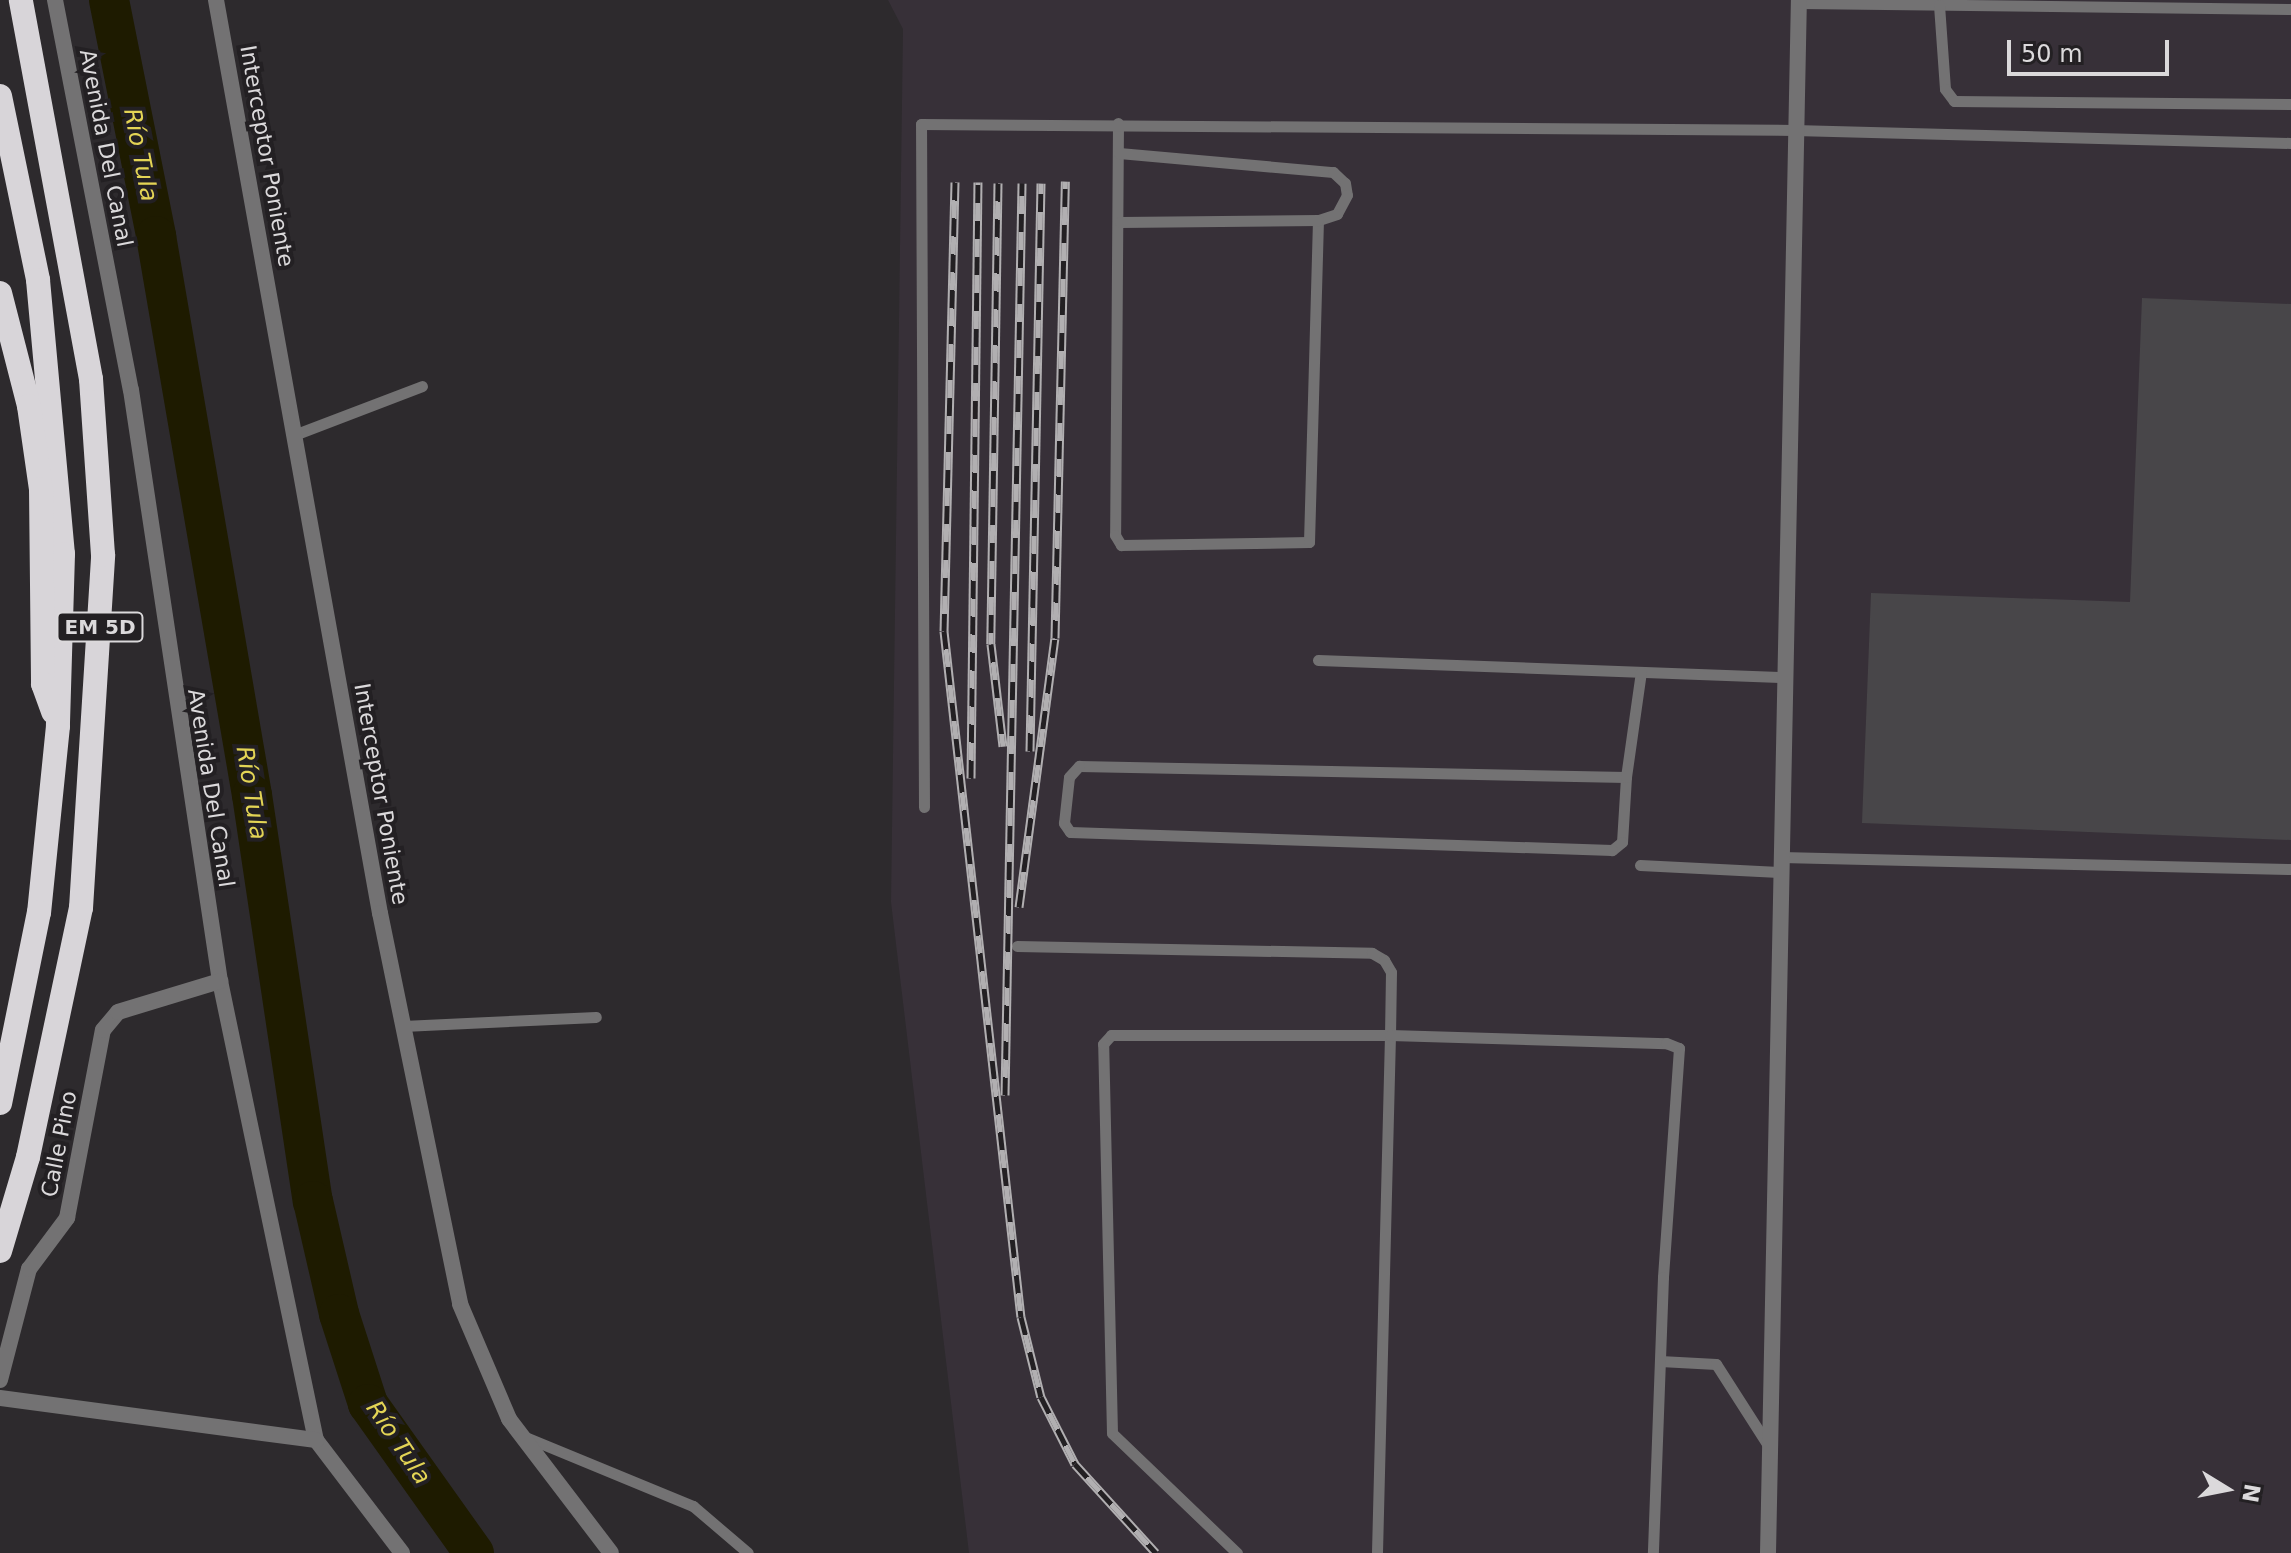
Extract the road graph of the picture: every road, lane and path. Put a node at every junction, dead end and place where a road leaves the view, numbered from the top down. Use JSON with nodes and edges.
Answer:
{"nodes":[{"id":1,"x":21,"y":0,"type":"edge"},
{"id":2,"x":55,"y":0,"type":"edge"},
{"id":3,"x":216,"y":0,"type":"edge"},
{"id":4,"x":1799,"y":2,"type":"edge"},
{"id":5,"x":1939,"y":5,"type":"junction"},
{"id":6,"x":2291,"y":9,"type":"edge"},
{"id":7,"x":0,"y":96,"type":"edge"},
{"id":8,"x":2291,"y":104,"type":"edge"},
{"id":9,"x":1118,"y":123,"type":"junction"},
{"id":10,"x":1794,"y":130,"type":"junction"},
{"id":11,"x":2291,"y":143,"type":"edge"},
{"id":12,"x":1119,"y":153,"type":"junction"},
{"id":13,"x":1318,"y":220,"type":"junction"},
{"id":14,"x":1120,"y":222,"type":"junction"},
{"id":15,"x":0,"y":293,"type":"edge"},
{"id":16,"x":422,"y":386,"type":"dead end"},
{"id":17,"x":294,"y":435,"type":"junction"},
{"id":18,"x":1318,"y":660,"type":"dead end"},
{"id":19,"x":1641,"y":672,"type":"junction"},
{"id":20,"x":1784,"y":677,"type":"junction"},
{"id":21,"x":58,"y":726,"type":"junction"},
{"id":22,"x":1626,"y":777,"type":"junction"},
{"id":23,"x":924,"y":807,"type":"dead end"},
{"id":24,"x":1640,"y":865,"type":"dead end"},
{"id":25,"x":1780,"y":865,"type":"junction"},
{"id":26,"x":2291,"y":869,"type":"edge"},
{"id":27,"x":1017,"y":946,"type":"dead end"},
{"id":28,"x":220,"y":981,"type":"junction"},
{"id":29,"x":596,"y":1017,"type":"dead end"},
{"id":30,"x":403,"y":1026,"type":"junction"},
{"id":31,"x":1390,"y":1035,"type":"junction"},
{"id":32,"x":0,"y":1103,"type":"edge"},
{"id":33,"x":0,"y":1251,"type":"edge"},
{"id":34,"x":1660,"y":1361,"type":"junction"},
{"id":35,"x":0,"y":1380,"type":"edge"},
{"id":36,"x":0,"y":1398,"type":"edge"},
{"id":37,"x":522,"y":1436,"type":"junction"},
{"id":38,"x":316,"y":1440,"type":"junction"},
{"id":39,"x":1769,"y":1447,"type":"junction"},
{"id":40,"x":402,"y":1553,"type":"edge"},
{"id":41,"x":611,"y":1553,"type":"edge"},
{"id":42,"x":748,"y":1553,"type":"edge"},
{"id":43,"x":1237,"y":1553,"type":"edge"},
{"id":44,"x":1377,"y":1553,"type":"edge"},
{"id":45,"x":1653,"y":1553,"type":"edge"},
{"id":46,"x":1768,"y":1553,"type":"edge"}],
"edges":[{"from":1,"to":33,"type":"highway","number":"EM 5D"},
{"from":2,"to":28,"type":"street","name":"Avenida Del Canal"},
{"from":3,"to":17,"type":"street","name":"Interceptor Poniente"},
{"from":4,"to":5,"type":"lane"},
{"from":4,"to":10,"type":"street"},
{"from":5,"to":6,"type":"lane"},
{"from":5,"to":8,"type":"lane"},
{"from":7,"to":21,"type":"highway","number":"EM 5D"},
{"from":9,"to":10,"type":"lane"},
{"from":9,"to":12,"type":"lane"},
{"from":9,"to":23,"type":"lane"},
{"from":10,"to":11,"type":"lane"},
{"from":10,"to":20,"type":"street"},
{"from":12,"to":13,"type":"lane"},
{"from":12,"to":14,"type":"lane"},
{"from":13,"to":14,"type":"lane"},
{"from":13,"to":14,"type":"lane"},
{"from":15,"to":21,"type":"highway"},
{"from":16,"to":17,"type":"lane"},
{"from":17,"to":30,"type":"street","name":"Interceptor Poniente"},
{"from":18,"to":19,"type":"lane"},
{"from":19,"to":20,"type":"lane"},
{"from":19,"to":22,"type":"lane"},
{"from":20,"to":25,"type":"street"},
{"from":21,"to":32,"type":"highway","number":"EM 5D"},
{"from":22,"to":22,"type":"lane"},
{"from":24,"to":25,"type":"lane"},
{"from":25,"to":26,"type":"lane"},
{"from":25,"to":39,"type":"street"},
{"from":27,"to":31,"type":"lane"},
{"from":28,"to":35,"type":"street","name":"Calle Pino"},
{"from":28,"to":38,"type":"street","name":"Avenida Del Canal"},
{"from":29,"to":30,"type":"lane"},
{"from":30,"to":37,"type":"street","name":"Interceptor Poniente"},
{"from":31,"to":34,"type":"lane"},
{"from":31,"to":43,"type":"lane"},
{"from":31,"to":44,"type":"lane"},
{"from":34,"to":39,"type":"lane"},
{"from":34,"to":45,"type":"lane"},
{"from":36,"to":38,"type":"street"},
{"from":37,"to":41,"type":"street","name":"Interceptor Poniente"},
{"from":37,"to":42,"type":"lane"},
{"from":38,"to":40,"type":"street","name":"Avenida Del Canal"},
{"from":39,"to":46,"type":"street"}]}
